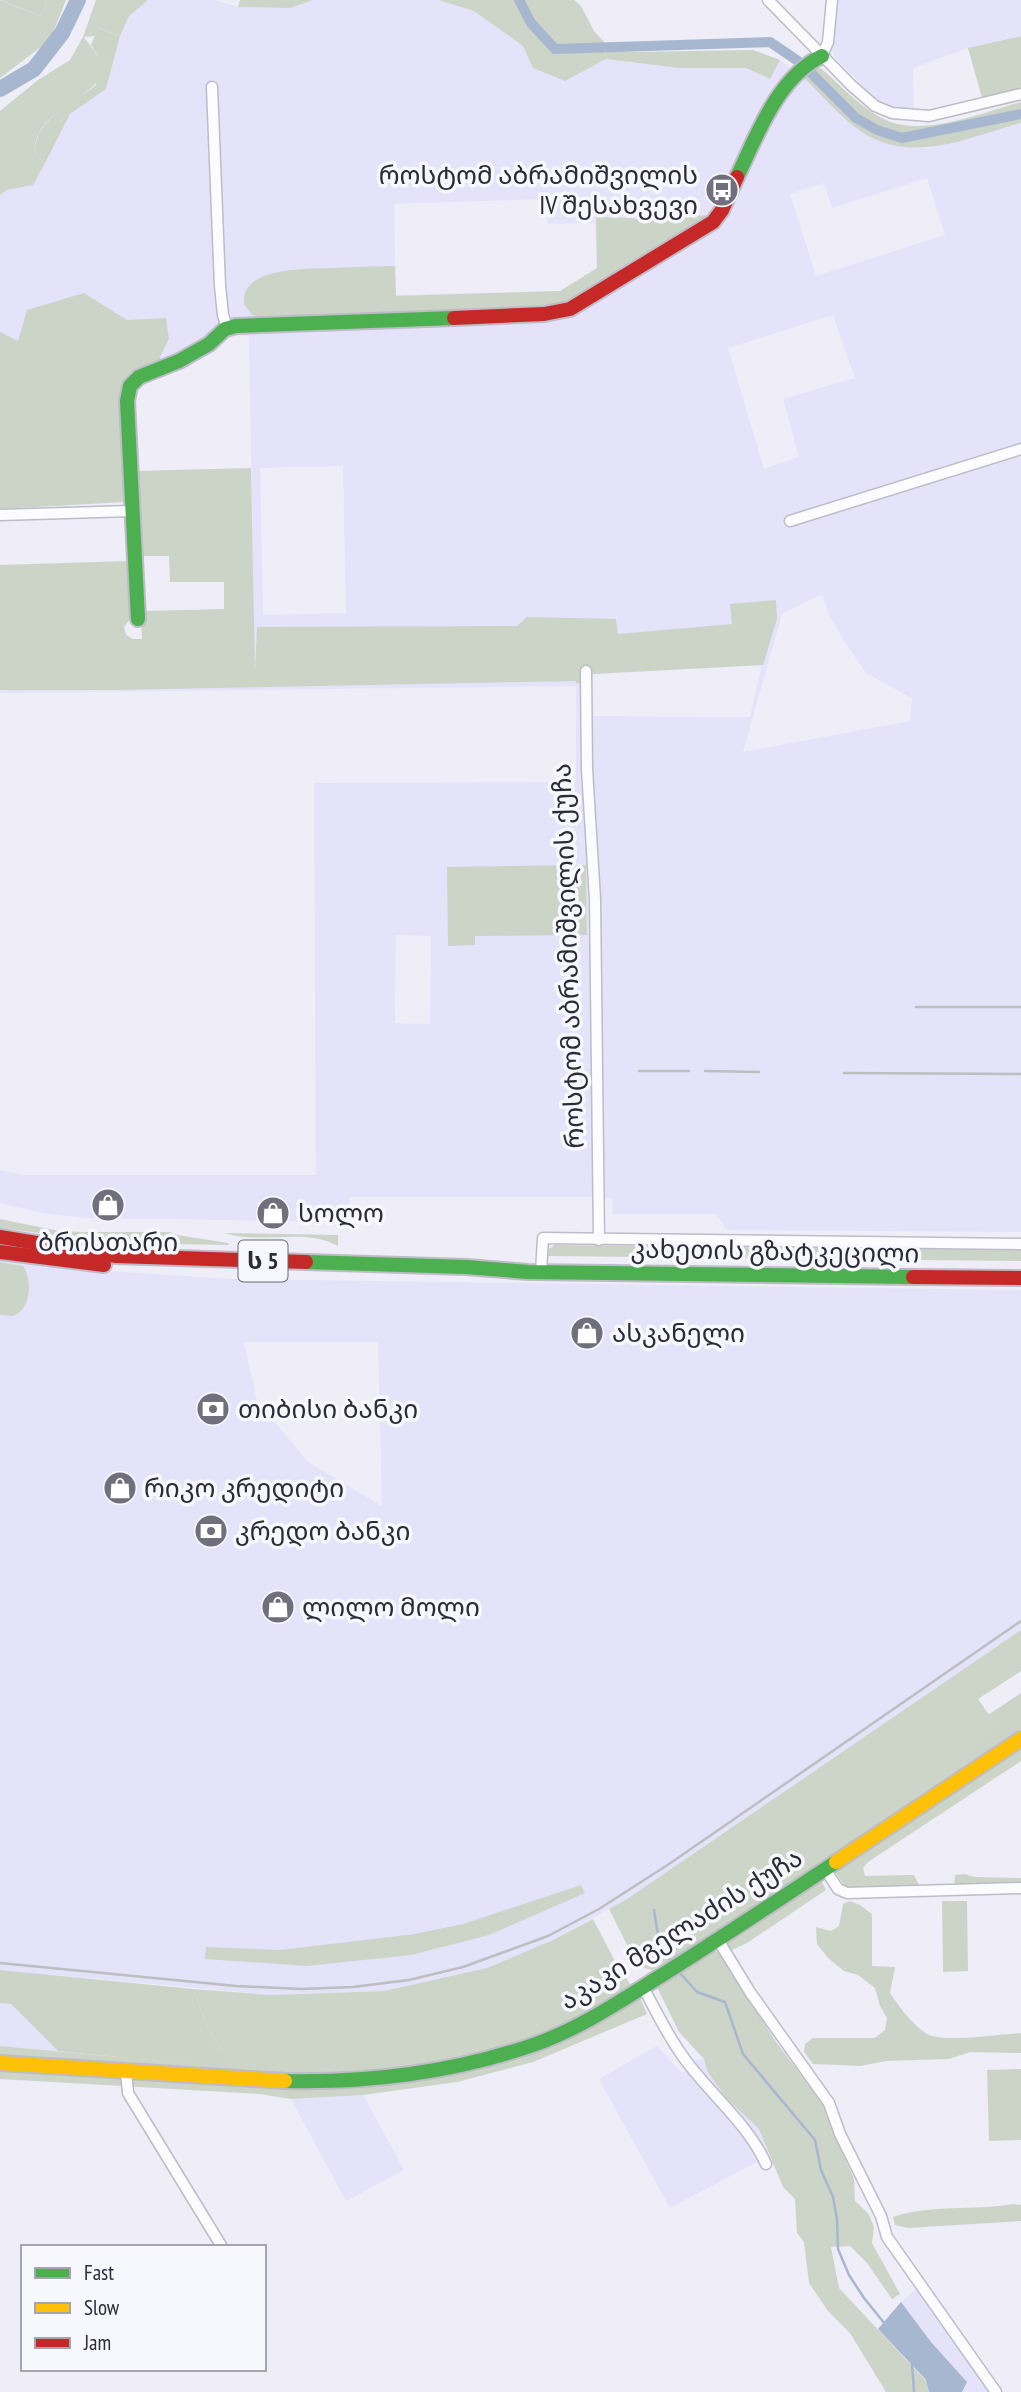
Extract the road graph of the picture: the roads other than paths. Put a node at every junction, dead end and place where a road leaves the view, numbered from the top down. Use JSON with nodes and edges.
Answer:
{"nodes":[{"id":1,"x":768,"y":0,"type":"edge"},
{"id":2,"x":832,"y":0,"type":"edge"},
{"id":3,"x":815,"y":58,"type":"junction"},
{"id":4,"x":212,"y":87,"type":"dead end"},
{"id":5,"x":1021,"y":94,"type":"edge"},
{"id":6,"x":227,"y":328,"type":"junction"},
{"id":7,"x":1021,"y":449,"type":"edge"},
{"id":8,"x":131,"y":511,"type":"junction"},
{"id":9,"x":0,"y":515,"type":"edge"},
{"id":10,"x":790,"y":521,"type":"dead end"},
{"id":11,"x":138,"y":619,"type":"dead end"},
{"id":12,"x":586,"y":671,"type":"dead end"},
{"id":13,"x":0,"y":1237,"type":"edge"},
{"id":14,"x":598,"y":1240,"type":"junction"},
{"id":15,"x":1021,"y":1244,"type":"edge"},
{"id":16,"x":0,"y":1252,"type":"edge"},
{"id":17,"x":534,"y":1273,"type":"junction"},
{"id":18,"x":1021,"y":1278,"type":"edge"},
{"id":19,"x":1021,"y":1739,"type":"edge"},
{"id":20,"x":825,"y":1869,"type":"junction"},
{"id":21,"x":1021,"y":1888,"type":"edge"},
{"id":22,"x":718,"y":1940,"type":"junction"},
{"id":23,"x":643,"y":1987,"type":"junction"},
{"id":24,"x":0,"y":2063,"type":"edge"},
{"id":25,"x":126,"y":2071,"type":"junction"},
{"id":26,"x":766,"y":2164,"type":"dead end"},
{"id":27,"x":221,"y":2245,"type":"edge"},
{"id":28,"x":996,"y":2392,"type":"edge"}],
"edges":[{"from":1,"to":3,"type":"street"},
{"from":2,"to":3,"type":"street"},
{"from":3,"to":5,"type":"street"},
{"from":3,"to":6,"type":"main road"},
{"from":4,"to":6,"type":"street"},
{"from":6,"to":8,"type":"main road"},
{"from":7,"to":10,"type":"street"},
{"from":8,"to":9,"type":"street"},
{"from":8,"to":11,"type":"main road"},
{"from":12,"to":14,"type":"street","name":"როსტომ აბრამიშვილის ქუჩა"},
{"from":13,"to":17,"type":"main road","name":"კახეთის გზატკეცილი","number":"ს 5"},
{"from":14,"to":15,"type":"street"},
{"from":14,"to":17,"type":"street"},
{"from":16,"to":17,"type":"main road","name":"კახეთის გზატკეცილი","number":"ს 5"},
{"from":17,"to":18,"type":"main road","name":"კახეთის გზატკეცილი","number":"ს 5"},
{"from":19,"to":20,"type":"main road","name":"აკაკი მგელაძის ქუჩა"},
{"from":20,"to":21,"type":"street"},
{"from":20,"to":22,"type":"main road","name":"აკაკი მგელაძის ქუჩა"},
{"from":22,"to":23,"type":"main road","name":"აკაკი მგელაძის ქუჩა"},
{"from":22,"to":28,"type":"street"},
{"from":23,"to":25,"type":"main road","name":"აკაკი მგელაძის ქუჩა"},
{"from":23,"to":26,"type":"street"},
{"from":24,"to":25,"type":"main road","name":"აკაკი მგელაძის ქუჩა"},
{"from":25,"to":27,"type":"street"}]}
